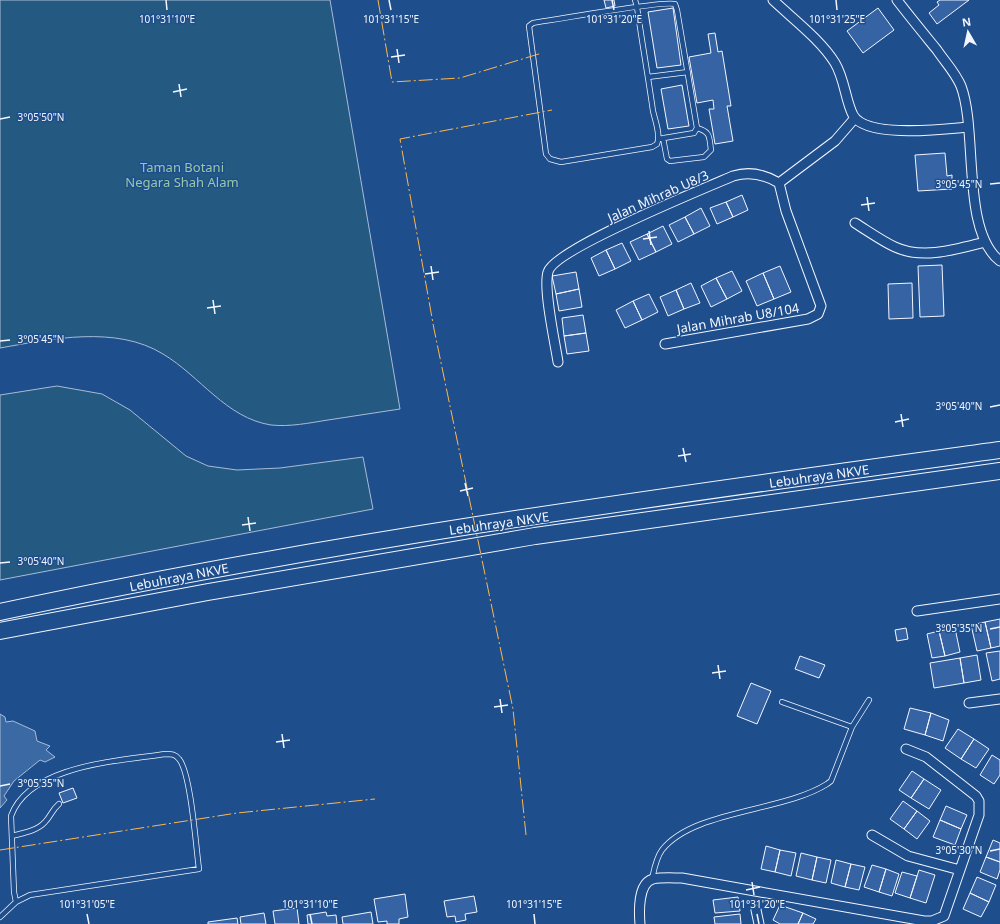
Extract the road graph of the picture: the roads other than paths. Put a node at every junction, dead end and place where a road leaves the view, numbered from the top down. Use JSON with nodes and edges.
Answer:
{"nodes":[{"id":1,"x":635,"y":0,"type":"edge"},
{"id":2,"x":773,"y":0,"type":"edge"},
{"id":3,"x":897,"y":0,"type":"edge"},
{"id":4,"x":637,"y":7,"type":"junction"},
{"id":5,"x":688,"y":72,"type":"junction"},
{"id":6,"x":648,"y":77,"type":"junction"},
{"id":7,"x":855,"y":118,"type":"junction"},
{"id":8,"x":968,"y":127,"type":"junction"},
{"id":9,"x":697,"y":128,"type":"junction"},
{"id":10,"x":661,"y":138,"type":"junction"},
{"id":11,"x":779,"y":183,"type":"junction"},
{"id":12,"x":855,"y":223,"type":"dead end"},
{"id":13,"x":984,"y":242,"type":"junction"},
{"id":14,"x":1000,"y":261,"type":"edge"},
{"id":15,"x":665,"y":344,"type":"dead end"},
{"id":16,"x":558,"y":362,"type":"dead end"},
{"id":17,"x":1000,"y":450,"type":"edge"},
{"id":18,"x":1000,"y":471,"type":"edge"},
{"id":19,"x":1000,"y":599,"type":"edge"},
{"id":20,"x":917,"y":611,"type":"dead end"},
{"id":21,"x":0,"y":612,"type":"edge"},
{"id":22,"x":0,"y":631,"type":"edge"},
{"id":23,"x":1000,"y":699,"type":"edge"},
{"id":24,"x":869,"y":700,"type":"dead end"},
{"id":25,"x":782,"y":702,"type":"dead end"},
{"id":26,"x":969,"y":703,"type":"dead end"},
{"id":27,"x":852,"y":727,"type":"junction"},
{"id":28,"x":906,"y":749,"type":"dead end"},
{"id":29,"x":59,"y":804,"type":"dead end"},
{"id":30,"x":872,"y":835,"type":"dead end"},
{"id":31,"x":12,"y":836,"type":"junction"},
{"id":32,"x":960,"y":870,"type":"junction"},
{"id":33,"x":652,"y":879,"type":"junction"},
{"id":34,"x":16,"y":902,"type":"junction"},
{"id":35,"x":756,"y":910,"type":"dead end"},
{"id":36,"x":0,"y":918,"type":"edge"},
{"id":37,"x":640,"y":924,"type":"edge"},
{"id":38,"x":759,"y":924,"type":"edge"}],
"edges":[{"from":1,"to":4,"type":"lane"},
{"from":2,"to":7,"type":"street"},
{"from":3,"to":8,"type":"street"},
{"from":4,"to":5,"type":"lane"},
{"from":4,"to":6,"type":"lane"},
{"from":4,"to":10,"type":"lane"},
{"from":5,"to":6,"type":"lane"},
{"from":5,"to":9,"type":"lane"},
{"from":6,"to":10,"type":"lane"},
{"from":7,"to":8,"type":"street"},
{"from":7,"to":11,"type":"street"},
{"from":8,"to":13,"type":"street"},
{"from":9,"to":10,"type":"lane"},
{"from":9,"to":10,"type":"lane"},
{"from":11,"to":15,"type":"street","name":"Jalan Mihrab U8/104"},
{"from":11,"to":16,"type":"street","name":"Jalan Mihrab U8/3"},
{"from":12,"to":13,"type":"street"},
{"from":13,"to":14,"type":"street"},
{"from":17,"to":21,"type":"highway","name":"Lebuhraya NKVE"},
{"from":18,"to":22,"type":"highway","name":"Lebuhraya NKVE"},
{"from":19,"to":20,"type":"street"},
{"from":23,"to":26,"type":"street"},
{"from":24,"to":27,"type":"lane"},
{"from":25,"to":27,"type":"lane"},
{"from":27,"to":33,"type":"lane"},
{"from":28,"to":32,"type":"street"},
{"from":29,"to":31,"type":"lane"},
{"from":30,"to":32,"type":"street"},
{"from":31,"to":34,"type":"lane"},
{"from":31,"to":34,"type":"lane"},
{"from":32,"to":33,"type":"street"},
{"from":33,"to":37,"type":"street"},
{"from":34,"to":36,"type":"lane"},
{"from":35,"to":38,"type":"street"}]}
